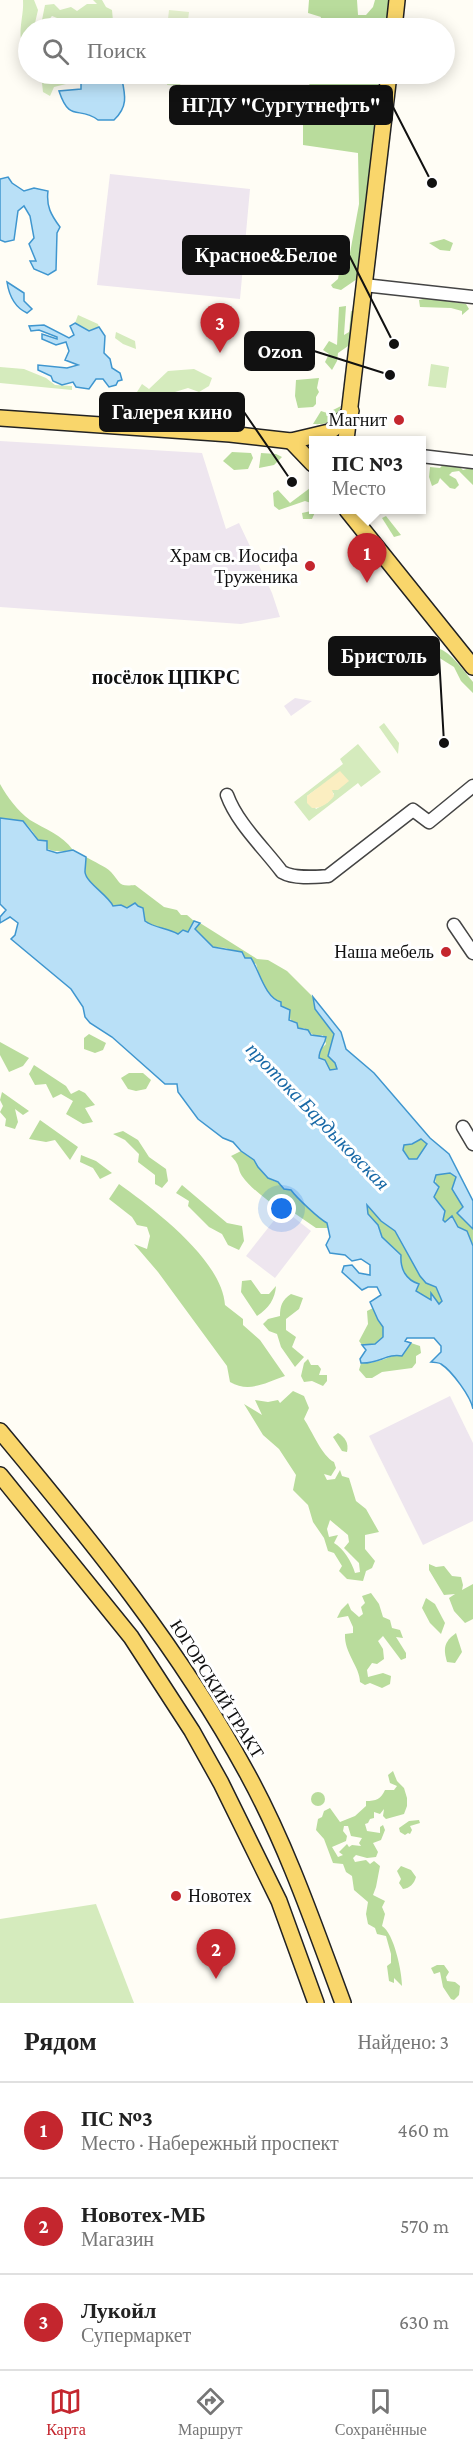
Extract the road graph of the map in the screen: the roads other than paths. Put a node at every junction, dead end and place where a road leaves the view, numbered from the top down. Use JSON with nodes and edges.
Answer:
{"nodes":[{"id":1,"x":397,"y":0,"type":"edge"},
{"id":2,"x":395,"y":18,"type":"edge"},
{"id":3,"x":388,"y":84,"type":"edge"},
{"id":4,"x":364,"y":285,"type":"junction"},
{"id":5,"x":473,"y":297,"type":"edge"},
{"id":6,"x":351,"y":411,"type":"junction"},
{"id":7,"x":0,"y":418,"type":"edge"},
{"id":8,"x":312,"y":436,"type":"edge"},
{"id":9,"x":347,"y":436,"type":"edge"},
{"id":10,"x":309,"y":437,"type":"edge"},
{"id":11,"x":291,"y":441,"type":"junction"},
{"id":12,"x":309,"y":443,"type":"edge"},
{"id":13,"x":426,"y":457,"type":"edge"},
{"id":14,"x":309,"y":460,"type":"edge"},
{"id":15,"x":473,"y":462,"type":"edge"},
{"id":16,"x":350,"y":514,"type":"edge"},
{"id":17,"x":473,"y":667,"type":"edge"},
{"id":18,"x":473,"y":786,"type":"edge"},
{"id":19,"x":227,"y":795,"type":"dead end"},
{"id":20,"x":454,"y":926,"type":"dead end"},
{"id":21,"x":473,"y":953,"type":"edge"},
{"id":22,"x":464,"y":1127,"type":"dead end"},
{"id":23,"x":473,"y":1144,"type":"edge"},
{"id":24,"x":0,"y":1431,"type":"edge"},
{"id":25,"x":0,"y":1475,"type":"edge"},
{"id":26,"x":316,"y":2003,"type":"edge"},
{"id":27,"x":343,"y":2003,"type":"edge"}],
"edges":[{"from":1,"to":2,"type":"main road"},
{"from":3,"to":4,"type":"main road"},
{"from":4,"to":5,"type":"street"},
{"from":4,"to":6,"type":"main road"},
{"from":6,"to":8,"type":"main road"},
{"from":6,"to":9,"type":"main road"},
{"from":7,"to":11,"type":"main road"},
{"from":10,"to":11,"type":"main road"},
{"from":11,"to":12,"type":"street"},
{"from":11,"to":14,"type":"main road"},
{"from":13,"to":15,"type":"street"},
{"from":16,"to":17,"type":"main road"},
{"from":18,"to":19,"type":"street"},
{"from":20,"to":21,"type":"street"},
{"from":22,"to":23,"type":"street"},
{"from":24,"to":27,"type":"main road","name":"ЮГОРСКИЙ ТРАКТ"},
{"from":25,"to":26,"type":"main road"}]}
